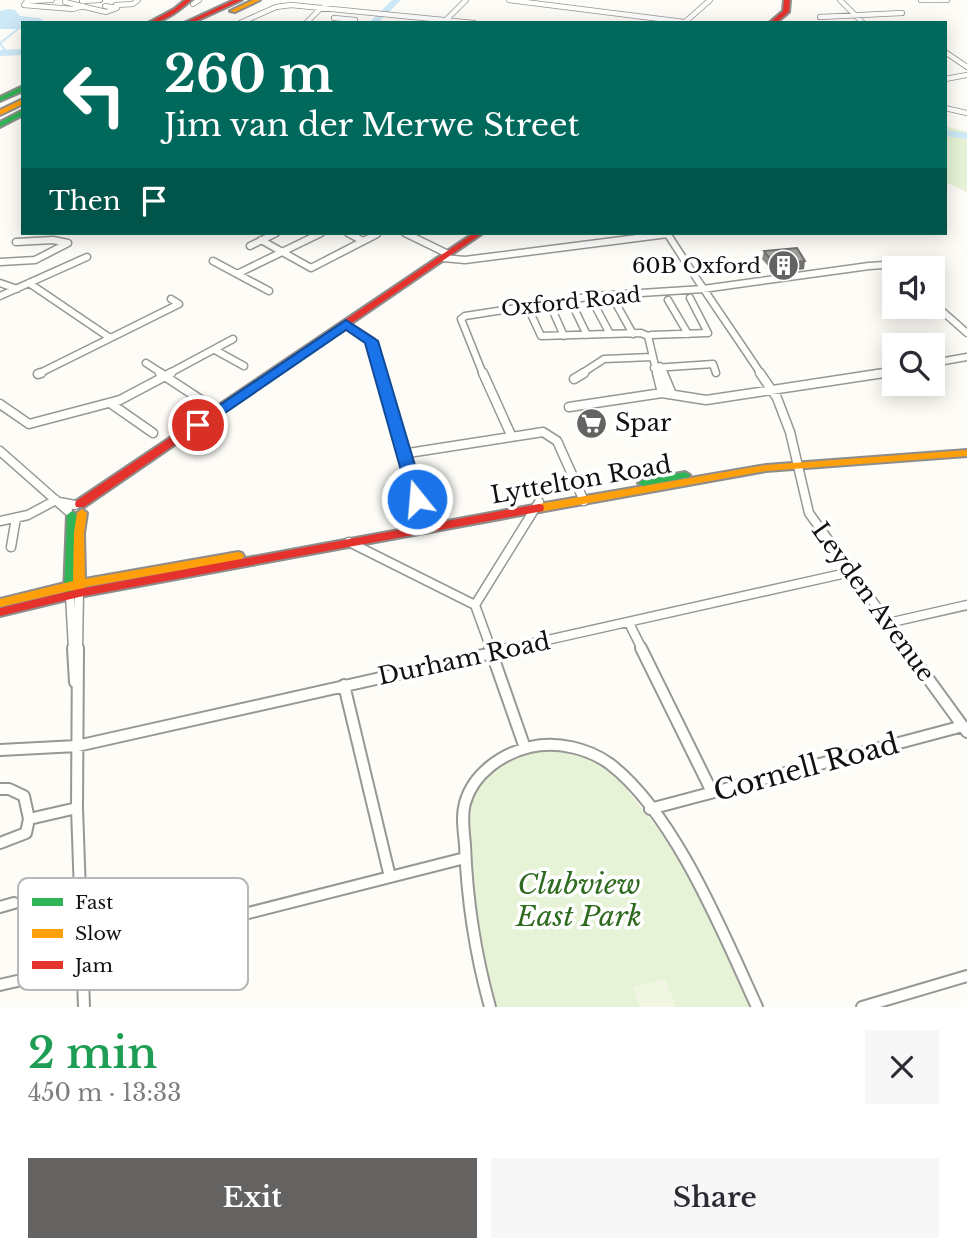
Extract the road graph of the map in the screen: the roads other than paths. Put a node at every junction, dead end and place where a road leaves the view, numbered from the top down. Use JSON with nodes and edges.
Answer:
{"nodes":[{"id":1,"x":52,"y":0,"type":"edge"},
{"id":2,"x":100,"y":0,"type":"edge"},
{"id":3,"x":138,"y":0,"type":"edge"},
{"id":4,"x":200,"y":0,"type":"edge"},
{"id":5,"x":239,"y":0,"type":"edge"},
{"id":6,"x":257,"y":0,"type":"edge"},
{"id":7,"x":466,"y":0,"type":"edge"},
{"id":8,"x":509,"y":0,"type":"edge"},
{"id":9,"x":710,"y":0,"type":"edge"},
{"id":10,"x":787,"y":0,"type":"edge"},
{"id":11,"x":840,"y":0,"type":"edge"},
{"id":12,"x":920,"y":0,"type":"edge"},
{"id":13,"x":947,"y":0,"type":"edge"},
{"id":14,"x":190,"y":1,"type":"edge"},
{"id":15,"x":65,"y":2,"type":"dead end"},
{"id":16,"x":82,"y":4,"type":"edge"},
{"id":17,"x":117,"y":5,"type":"dead end"},
{"id":18,"x":105,"y":6,"type":"dead end"},
{"id":19,"x":321,"y":8,"type":"junction"},
{"id":20,"x":365,"y":12,"type":"junction"},
{"id":21,"x":902,"y":13,"type":"dead end"},
{"id":22,"x":856,"y":16,"type":"junction"},
{"id":23,"x":334,"y":18,"type":"dead end"},
{"id":24,"x":820,"y":18,"type":"dead end"},
{"id":25,"x":446,"y":20,"type":"junction"},
{"id":26,"x":157,"y":21,"type":"edge"},
{"id":27,"x":192,"y":21,"type":"edge"},
{"id":28,"x":210,"y":21,"type":"edge"},
{"id":29,"x":245,"y":21,"type":"edge"},
{"id":30,"x":308,"y":21,"type":"edge"},
{"id":31,"x":349,"y":21,"type":"edge"},
{"id":32,"x":355,"y":21,"type":"edge"},
{"id":33,"x":432,"y":21,"type":"edge"},
{"id":34,"x":455,"y":21,"type":"edge"},
{"id":35,"x":669,"y":21,"type":"edge"},
{"id":36,"x":686,"y":21,"type":"edge"},
{"id":37,"x":775,"y":21,"type":"edge"},
{"id":38,"x":861,"y":21,"type":"edge"},
{"id":39,"x":947,"y":53,"type":"edge"},
{"id":40,"x":967,"y":67,"type":"edge"},
{"id":41,"x":967,"y":75,"type":"edge"},
{"id":42,"x":947,"y":79,"type":"edge"},
{"id":43,"x":21,"y":89,"type":"edge"},
{"id":44,"x":0,"y":99,"type":"edge"},
{"id":45,"x":21,"y":102,"type":"edge"},
{"id":46,"x":947,"y":108,"type":"edge"},
{"id":47,"x":0,"y":113,"type":"edge"},
{"id":48,"x":21,"y":113,"type":"edge"},
{"id":49,"x":967,"y":113,"type":"edge"},
{"id":50,"x":0,"y":125,"type":"edge"},
{"id":51,"x":272,"y":235,"type":"edge"},
{"id":52,"x":302,"y":235,"type":"edge"},
{"id":53,"x":317,"y":235,"type":"edge"},
{"id":54,"x":352,"y":235,"type":"edge"},
{"id":55,"x":375,"y":235,"type":"edge"},
{"id":56,"x":409,"y":235,"type":"edge"},
{"id":57,"x":476,"y":235,"type":"edge"},
{"id":58,"x":652,"y":235,"type":"edge"},
{"id":59,"x":668,"y":235,"type":"edge"},
{"id":60,"x":310,"y":239,"type":"junction"},
{"id":61,"x":261,"y":240,"type":"junction"},
{"id":62,"x":363,"y":241,"type":"junction"},
{"id":63,"x":16,"y":242,"type":"dead end"},
{"id":64,"x":250,"y":246,"type":"dead end"},
{"id":65,"x":282,"y":252,"type":"junction"},
{"id":66,"x":446,"y":256,"type":"junction"},
{"id":67,"x":88,"y":257,"type":"dead end"},
{"id":68,"x":214,"y":261,"type":"dead end"},
{"id":69,"x":0,"y":262,"type":"edge"},
{"id":70,"x":882,"y":267,"type":"edge"},
{"id":71,"x":237,"y":274,"type":"junction"},
{"id":72,"x":0,"y":283,"type":"edge"},
{"id":73,"x":29,"y":283,"type":"junction"},
{"id":74,"x":17,"y":289,"type":"junction"},
{"id":75,"x":703,"y":289,"type":"junction"},
{"id":76,"x":268,"y":291,"type":"dead end"},
{"id":77,"x":0,"y":296,"type":"edge"},
{"id":78,"x":690,"y":298,"type":"dead end"},
{"id":79,"x":171,"y":299,"type":"dead end"},
{"id":80,"x":614,"y":300,"type":"dead end"},
{"id":81,"x":668,"y":300,"type":"dead end"},
{"id":82,"x":593,"y":302,"type":"dead end"},
{"id":83,"x":573,"y":306,"type":"dead end"},
{"id":84,"x":552,"y":309,"type":"dead end"},
{"id":85,"x":530,"y":312,"type":"dead end"},
{"id":86,"x":945,"y":314,"type":"edge"},
{"id":87,"x":346,"y":324,"type":"junction"},
{"id":88,"x":967,"y":333,"type":"edge"},
{"id":89,"x":610,"y":334,"type":"junction"},
{"id":90,"x":688,"y":334,"type":"junction"},
{"id":91,"x":587,"y":335,"type":"junction"},
{"id":92,"x":643,"y":335,"type":"junction"},
{"id":93,"x":564,"y":336,"type":"junction"},
{"id":94,"x":110,"y":338,"type":"junction"},
{"id":95,"x":233,"y":339,"type":"dead end"},
{"id":96,"x":215,"y":350,"type":"junction"},
{"id":97,"x":967,"y":357,"type":"edge"},
{"id":98,"x":945,"y":361,"type":"edge"},
{"id":99,"x":146,"y":363,"type":"dead end"},
{"id":100,"x":656,"y":363,"type":"junction"},
{"id":101,"x":244,"y":366,"type":"dead end"},
{"id":102,"x":716,"y":373,"type":"dead end"},
{"id":103,"x":882,"y":373,"type":"edge"},
{"id":104,"x":38,"y":374,"type":"dead end"},
{"id":105,"x":165,"y":377,"type":"junction"},
{"id":106,"x":574,"y":379,"type":"dead end"},
{"id":107,"x":773,"y":391,"type":"junction"},
{"id":108,"x":666,"y":393,"type":"junction"},
{"id":109,"x":110,"y":403,"type":"junction"},
{"id":110,"x":0,"y":404,"type":"edge"},
{"id":111,"x":569,"y":407,"type":"dead end"},
{"id":112,"x":218,"y":411,"type":"junction"},
{"id":113,"x":153,"y":433,"type":"dead end"},
{"id":114,"x":511,"y":435,"type":"junction"},
{"id":115,"x":967,"y":447,"type":"edge"},
{"id":116,"x":0,"y":451,"type":"edge"},
{"id":117,"x":402,"y":453,"type":"junction"},
{"id":118,"x":967,"y":453,"type":"edge"},
{"id":119,"x":796,"y":461,"type":"junction"},
{"id":120,"x":582,"y":497,"type":"junction"},
{"id":121,"x":58,"y":501,"type":"junction"},
{"id":122,"x":537,"y":505,"type":"junction"},
{"id":123,"x":77,"y":509,"type":"junction"},
{"id":124,"x":16,"y":518,"type":"junction"},
{"id":125,"x":0,"y":521,"type":"edge"},
{"id":126,"x":425,"y":526,"type":"junction"},
{"id":127,"x":349,"y":542,"type":"junction"},
{"id":128,"x":11,"y":547,"type":"dead end"},
{"id":129,"x":851,"y":572,"type":"junction"},
{"id":130,"x":74,"y":590,"type":"junction"},
{"id":131,"x":0,"y":603,"type":"edge"},
{"id":132,"x":475,"y":605,"type":"junction"},
{"id":133,"x":967,"y":605,"type":"edge"},
{"id":134,"x":0,"y":612,"type":"edge"},
{"id":135,"x":888,"y":622,"type":"junction"},
{"id":136,"x":629,"y":623,"type":"junction"},
{"id":137,"x":492,"y":654,"type":"junction"},
{"id":138,"x":344,"y":685,"type":"junction"},
{"id":139,"x":965,"y":729,"type":"edge"},
{"id":140,"x":77,"y":746,"type":"junction"},
{"id":141,"x":524,"y":748,"type":"junction"},
{"id":142,"x":0,"y":750,"type":"edge"},
{"id":143,"x":0,"y":789,"type":"edge"},
{"id":144,"x":712,"y":792,"type":"junction"},
{"id":145,"x":78,"y":808,"type":"junction"},
{"id":146,"x":650,"y":809,"type":"junction"},
{"id":147,"x":29,"y":819,"type":"junction"},
{"id":148,"x":0,"y":842,"type":"edge"},
{"id":149,"x":465,"y":858,"type":"junction"},
{"id":150,"x":390,"y":877,"type":"junction"},
{"id":151,"x":81,"y":878,"type":"edge"},
{"id":152,"x":14,"y":904,"type":"dead end"},
{"id":153,"x":0,"y":907,"type":"edge"},
{"id":154,"x":248,"y":915,"type":"edge"},
{"id":155,"x":967,"y":976,"type":"edge"},
{"id":156,"x":18,"y":981,"type":"edge"},
{"id":157,"x":0,"y":985,"type":"edge"},
{"id":158,"x":490,"y":1007,"type":"edge"},
{"id":159,"x":757,"y":1007,"type":"edge"},
{"id":160,"x":862,"y":1007,"type":"edge"}],
"edges":[{"from":1,"to":16,"type":"street"},
{"from":2,"to":16,"type":"street"},
{"from":3,"to":17,"type":"street"},
{"from":4,"to":14,"type":"street"},
{"from":5,"to":27,"type":"main road"},
{"from":6,"to":28,"type":"main road"},
{"from":7,"to":25,"type":"street"},
{"from":8,"to":35,"type":"street"},
{"from":9,"to":36,"type":"street"},
{"from":10,"to":37,"type":"main road"},
{"from":11,"to":22,"type":"street"},
{"from":12,"to":13,"type":"street"},
{"from":14,"to":26,"type":"main road"},
{"from":15,"to":16,"type":"street"},
{"from":16,"to":18,"type":"street"},
{"from":19,"to":20,"type":"street"},
{"from":19,"to":29,"type":"street"},
{"from":19,"to":30,"type":"street"},
{"from":20,"to":32,"type":"street"},
{"from":20,"to":33,"type":"street"},
{"from":21,"to":22,"type":"street"},
{"from":22,"to":24,"type":"street"},
{"from":22,"to":38,"type":"street"},
{"from":23,"to":31,"type":"street"},
{"from":25,"to":33,"type":"street"},
{"from":25,"to":34,"type":"street"},
{"from":39,"to":40,"type":"street"},
{"from":41,"to":42,"type":"street"},
{"from":43,"to":44,"type":"main road"},
{"from":45,"to":47,"type":"main road"},
{"from":46,"to":49,"type":"street"},
{"from":48,"to":50,"type":"main road"},
{"from":51,"to":61,"type":"street"},
{"from":52,"to":60,"type":"street"},
{"from":53,"to":60,"type":"street"},
{"from":54,"to":62,"type":"street"},
{"from":55,"to":62,"type":"street"},
{"from":56,"to":66,"type":"street"},
{"from":57,"to":66,"type":"main road"},
{"from":58,"to":66,"type":"street"},
{"from":59,"to":75,"type":"street","name":"Leyden Avenue"},
{"from":60,"to":65,"type":"street"},
{"from":61,"to":64,"type":"street"},
{"from":61,"to":65,"type":"street"},
{"from":62,"to":65,"type":"street"},
{"from":63,"to":69,"type":"street"},
{"from":65,"to":71,"type":"street"},
{"from":66,"to":87,"type":"main road"},
{"from":67,"to":73,"type":"street"},
{"from":68,"to":71,"type":"street"},
{"from":70,"to":75,"type":"street","name":"Oxford Road"},
{"from":71,"to":76,"type":"street"},
{"from":72,"to":74,"type":"street"},
{"from":73,"to":74,"type":"street"},
{"from":73,"to":94,"type":"street"},
{"from":74,"to":77,"type":"street"},
{"from":75,"to":107,"type":"street","name":"Leyden Avenue"},
{"from":75,"to":114,"type":"street","name":"Oxford Road"},
{"from":78,"to":90,"type":"street"},
{"from":79,"to":94,"type":"street"},
{"from":80,"to":92,"type":"street"},
{"from":81,"to":90,"type":"street"},
{"from":82,"to":89,"type":"street"},
{"from":83,"to":91,"type":"street"},
{"from":84,"to":93,"type":"street"},
{"from":85,"to":93,"type":"street"},
{"from":86,"to":88,"type":"street"},
{"from":87,"to":112,"type":"main road"},
{"from":87,"to":117,"type":"street"},
{"from":89,"to":91,"type":"street"},
{"from":89,"to":92,"type":"street"},
{"from":90,"to":92,"type":"street"},
{"from":91,"to":93,"type":"street"},
{"from":92,"to":100,"type":"street"},
{"from":94,"to":104,"type":"street"},
{"from":95,"to":96,"type":"street"},
{"from":96,"to":101,"type":"street"},
{"from":96,"to":105,"type":"street"},
{"from":97,"to":98,"type":"street"},
{"from":99,"to":105,"type":"street"},
{"from":100,"to":102,"type":"street"},
{"from":100,"to":106,"type":"street"},
{"from":100,"to":108,"type":"street"},
{"from":103,"to":107,"type":"street"},
{"from":105,"to":109,"type":"street"},
{"from":105,"to":112,"type":"street"},
{"from":107,"to":108,"type":"street"},
{"from":107,"to":119,"type":"street","name":"Leyden Avenue"},
{"from":108,"to":111,"type":"street"},
{"from":109,"to":110,"type":"street"},
{"from":109,"to":113,"type":"street"},
{"from":112,"to":123,"type":"main road"},
{"from":114,"to":117,"type":"street"},
{"from":114,"to":120,"type":"street"},
{"from":115,"to":119,"type":"main road","name":"Lyttelton Road"},
{"from":116,"to":121,"type":"street"},
{"from":117,"to":126,"type":"street"},
{"from":118,"to":119,"type":"main road","name":"Lyttelton Road"},
{"from":119,"to":120,"type":"main road","name":"Lyttelton Road"},
{"from":119,"to":129,"type":"street","name":"Leyden Avenue"},
{"from":120,"to":122,"type":"main road","name":"Lyttelton Road"},
{"from":121,"to":123,"type":"street"},
{"from":121,"to":124,"type":"street"},
{"from":122,"to":126,"type":"main road","name":"Lyttelton Road"},
{"from":122,"to":132,"type":"street"},
{"from":123,"to":130,"type":"main road"},
{"from":124,"to":125,"type":"street"},
{"from":124,"to":128,"type":"street"},
{"from":126,"to":127,"type":"main road","name":"Lyttelton Road"},
{"from":126,"to":130,"type":"main road","name":"Lyttelton Road"},
{"from":127,"to":130,"type":"main road","name":"Lyttelton Road"},
{"from":127,"to":132,"type":"street"},
{"from":129,"to":135,"type":"street","name":"Leyden Avenue"},
{"from":129,"to":136,"type":"street","name":"Durham Road"},
{"from":130,"to":131,"type":"main road","name":"Lyttelton Road"},
{"from":130,"to":134,"type":"main road","name":"Lyttelton Road"},
{"from":130,"to":140,"type":"street"},
{"from":132,"to":137,"type":"street"},
{"from":133,"to":135,"type":"street"},
{"from":135,"to":139,"type":"street","name":"Leyden Avenue"},
{"from":136,"to":137,"type":"street","name":"Durham Road"},
{"from":136,"to":144,"type":"street"},
{"from":137,"to":138,"type":"street","name":"Durham Road"},
{"from":137,"to":141,"type":"street"},
{"from":138,"to":140,"type":"street","name":"Durham Road"},
{"from":138,"to":150,"type":"street"},
{"from":139,"to":144,"type":"street","name":"Cornell Road"},
{"from":140,"to":142,"type":"street","name":"Durham Road"},
{"from":140,"to":145,"type":"street"},
{"from":141,"to":146,"type":"street"},
{"from":141,"to":149,"type":"street"},
{"from":143,"to":147,"type":"street"},
{"from":144,"to":146,"type":"street","name":"Cornell Road"},
{"from":145,"to":147,"type":"street"},
{"from":145,"to":151,"type":"street"},
{"from":146,"to":159,"type":"street"},
{"from":147,"to":148,"type":"street"},
{"from":149,"to":150,"type":"street"},
{"from":149,"to":158,"type":"street"},
{"from":150,"to":154,"type":"street"},
{"from":152,"to":153,"type":"street"},
{"from":155,"to":160,"type":"street"},
{"from":156,"to":157,"type":"street"}]}
